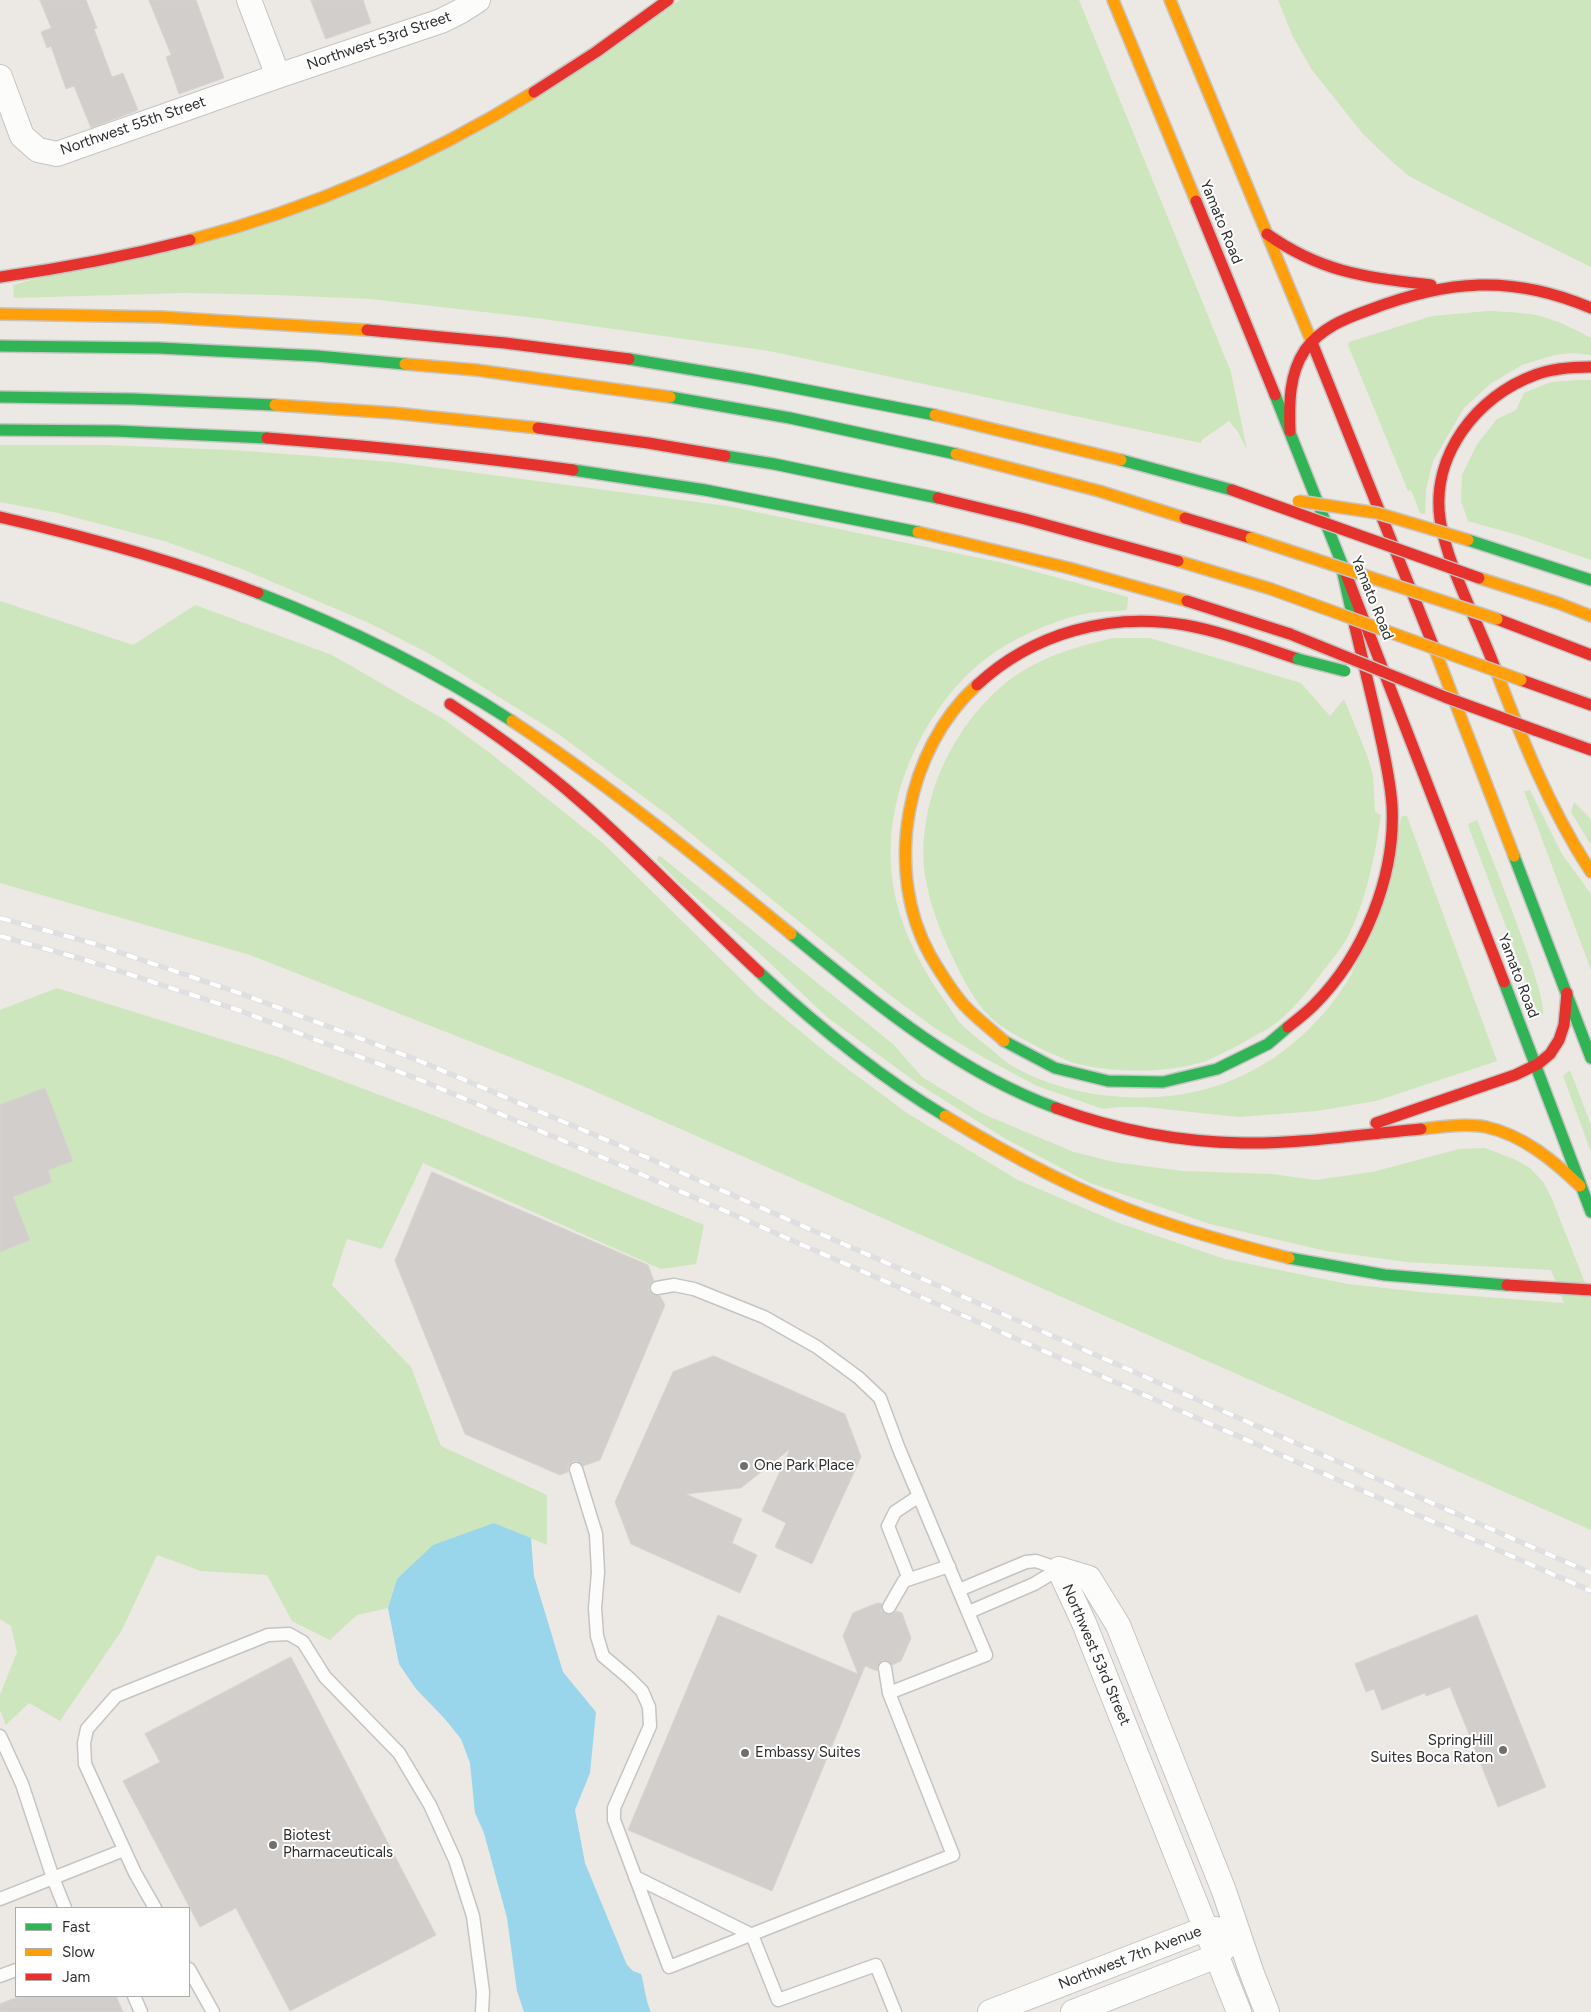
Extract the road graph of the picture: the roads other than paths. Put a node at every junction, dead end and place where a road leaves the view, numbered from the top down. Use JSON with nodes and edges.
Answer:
{"nodes":[{"id":1,"x":249,"y":0,"type":"edge"},
{"id":2,"x":478,"y":0,"type":"edge"},
{"id":3,"x":668,"y":0,"type":"edge"},
{"id":4,"x":1113,"y":0,"type":"edge"},
{"id":5,"x":1170,"y":0,"type":"edge"},
{"id":6,"x":278,"y":76,"type":"junction"},
{"id":7,"x":0,"y":77,"type":"edge"},
{"id":8,"x":1267,"y":234,"type":"junction"},
{"id":9,"x":0,"y":277,"type":"edge"},
{"id":10,"x":1445,"y":287,"type":"junction"},
{"id":11,"x":1591,"y":308,"type":"edge"},
{"id":12,"x":0,"y":314,"type":"edge"},
{"id":13,"x":1312,"y":342,"type":"junction"},
{"id":14,"x":0,"y":346,"type":"edge"},
{"id":15,"x":1591,"y":367,"type":"edge"},
{"id":16,"x":0,"y":397,"type":"edge"},
{"id":17,"x":0,"y":430,"type":"edge"},
{"id":18,"x":1290,"y":431,"type":"junction"},
{"id":19,"x":1232,"y":490,"type":"junction"},
{"id":20,"x":0,"y":517,"type":"edge"},
{"id":21,"x":1340,"y":560,"type":"junction"},
{"id":22,"x":1591,"y":580,"type":"edge"},
{"id":23,"x":238,"y":585,"type":"junction"},
{"id":24,"x":1591,"y":616,"type":"edge"},
{"id":25,"x":295,"y":621,"type":"dead end"},
{"id":26,"x":1591,"y":655,"type":"edge"},
{"id":27,"x":438,"y":697,"type":"dead end"},
{"id":28,"x":1445,"y":697,"type":"junction"},
{"id":29,"x":1591,"y":705,"type":"edge"},
{"id":30,"x":1591,"y":750,"type":"edge"},
{"id":31,"x":1591,"y":872,"type":"edge"},
{"id":32,"x":1567,"y":993,"type":"junction"},
{"id":33,"x":1591,"y":1058,"type":"edge"},
{"id":34,"x":1535,"y":1066,"type":"junction"},
{"id":35,"x":1329,"y":1137,"type":"junction"},
{"id":36,"x":1580,"y":1186,"type":"junction"},
{"id":37,"x":1591,"y":1212,"type":"edge"},
{"id":38,"x":657,"y":1288,"type":"dead end"},
{"id":39,"x":1591,"y":1290,"type":"edge"},
{"id":40,"x":576,"y":1469,"type":"dead end"},
{"id":41,"x":919,"y":1496,"type":"junction"},
{"id":42,"x":949,"y":1566,"type":"junction"},
{"id":43,"x":1059,"y":1569,"type":"junction"},
{"id":44,"x":909,"y":1579,"type":"junction"},
{"id":45,"x":959,"y":1590,"type":"junction"},
{"id":46,"x":889,"y":1607,"type":"dead end"},
{"id":47,"x":969,"y":1612,"type":"junction"},
{"id":48,"x":885,"y":1668,"type":"dead end"},
{"id":49,"x":890,"y":1693,"type":"junction"},
{"id":50,"x":0,"y":1736,"type":"edge"},
{"id":51,"x":4,"y":1755,"type":"edge"},
{"id":52,"x":124,"y":1850,"type":"junction"},
{"id":53,"x":635,"y":1877,"type":"junction"},
{"id":54,"x":52,"y":1878,"type":"junction"},
{"id":55,"x":0,"y":1899,"type":"edge"},
{"id":56,"x":65,"y":1907,"type":"edge"},
{"id":57,"x":153,"y":1907,"type":"edge"},
{"id":58,"x":1206,"y":1928,"type":"junction"},
{"id":59,"x":1238,"y":1932,"type":"junction"},
{"id":60,"x":752,"y":1934,"type":"junction"},
{"id":61,"x":1217,"y":1956,"type":"junction"},
{"id":62,"x":15,"y":1970,"type":"edge"},
{"id":63,"x":190,"y":1971,"type":"edge"},
{"id":64,"x":0,"y":1976,"type":"edge"},
{"id":65,"x":134,"y":1997,"type":"edge"},
{"id":66,"x":141,"y":2012,"type":"edge"},
{"id":67,"x":213,"y":2012,"type":"edge"},
{"id":68,"x":482,"y":2012,"type":"edge"},
{"id":69,"x":896,"y":2012,"type":"edge"},
{"id":70,"x":990,"y":2012,"type":"edge"},
{"id":71,"x":1073,"y":2012,"type":"edge"},
{"id":72,"x":1239,"y":2012,"type":"edge"},
{"id":73,"x":1267,"y":2012,"type":"edge"}],
"edges":[{"from":1,"to":6,"type":"street"},
{"from":2,"to":6,"type":"street","name":"Northwest 53rd Street"},
{"from":3,"to":9,"type":"main road"},
{"from":4,"to":18,"type":"main road","name":"Yamato Road"},
{"from":5,"to":8,"type":"main road"},
{"from":6,"to":7,"type":"street","name":"Northwest 55th Street"},
{"from":8,"to":10,"type":"main road"},
{"from":8,"to":13,"type":"main road"},
{"from":10,"to":11,"type":"main road"},
{"from":10,"to":13,"type":"main road"},
{"from":12,"to":19,"type":"main road"},
{"from":13,"to":18,"type":"main road"},
{"from":13,"to":32,"type":"main road"},
{"from":14,"to":26,"type":"main road","bridge":true},
{"from":15,"to":31,"type":"main road"},
{"from":16,"to":29,"type":"main road","bridge":true},
{"from":17,"to":28,"type":"main road","bridge":true},
{"from":18,"to":21,"type":"main road","name":"Yamato Road"},
{"from":19,"to":22,"type":"main road","bridge":true},
{"from":19,"to":24,"type":"main road","bridge":true},
{"from":20,"to":23,"type":"main road"},
{"from":21,"to":28,"type":"main road","bridge":true},
{"from":21,"to":34,"type":"main road","name":"Yamato Road"},
{"from":23,"to":25,"type":"main road"},
{"from":23,"to":35,"type":"main road"},
{"from":27,"to":39,"type":"main road"},
{"from":28,"to":30,"type":"main road","bridge":true},
{"from":32,"to":33,"type":"main road"},
{"from":32,"to":34,"type":"main road"},
{"from":34,"to":35,"type":"main road"},
{"from":34,"to":36,"type":"main road","name":"Yamato Road"},
{"from":35,"to":36,"type":"main road"},
{"from":36,"to":37,"type":"main road","name":"Yamato Road"},
{"from":38,"to":41,"type":"lane"},
{"from":40,"to":53,"type":"lane"},
{"from":41,"to":42,"type":"lane"},
{"from":41,"to":44,"type":"lane"},
{"from":42,"to":44,"type":"lane"},
{"from":42,"to":45,"type":"lane"},
{"from":43,"to":45,"type":"lane"},
{"from":43,"to":47,"type":"lane"},
{"from":43,"to":58,"type":"street","name":"Northwest 53rd Street"},
{"from":43,"to":59,"type":"street","name":"Northwest 53rd Street"},
{"from":44,"to":46,"type":"lane"},
{"from":45,"to":47,"type":"lane"},
{"from":47,"to":49,"type":"lane"},
{"from":48,"to":49,"type":"lane"},
{"from":49,"to":60,"type":"lane"},
{"from":50,"to":51,"type":"lane"},
{"from":51,"to":54,"type":"lane"},
{"from":52,"to":54,"type":"lane"},
{"from":52,"to":57,"type":"lane"},
{"from":52,"to":68,"type":"lane"},
{"from":53,"to":60,"type":"lane"},
{"from":53,"to":60,"type":"lane"},
{"from":54,"to":55,"type":"lane"},
{"from":54,"to":56,"type":"lane"},
{"from":58,"to":59,"type":"street","name":"Northwest 7th Avenue"},
{"from":58,"to":61,"type":"street","name":"Northwest 53rd Street"},
{"from":58,"to":70,"type":"street","name":"Northwest 7th Avenue"},
{"from":59,"to":61,"type":"street","name":"Northwest 7th Avenue"},
{"from":59,"to":73,"type":"street","name":"Northwest 53rd Street"},
{"from":60,"to":69,"type":"lane"},
{"from":61,"to":71,"type":"street","name":"Northwest 7th Avenue"},
{"from":61,"to":72,"type":"street","name":"Northwest 53rd Street"},
{"from":62,"to":64,"type":"lane"},
{"from":63,"to":67,"type":"lane"},
{"from":65,"to":66,"type":"lane"}]}
